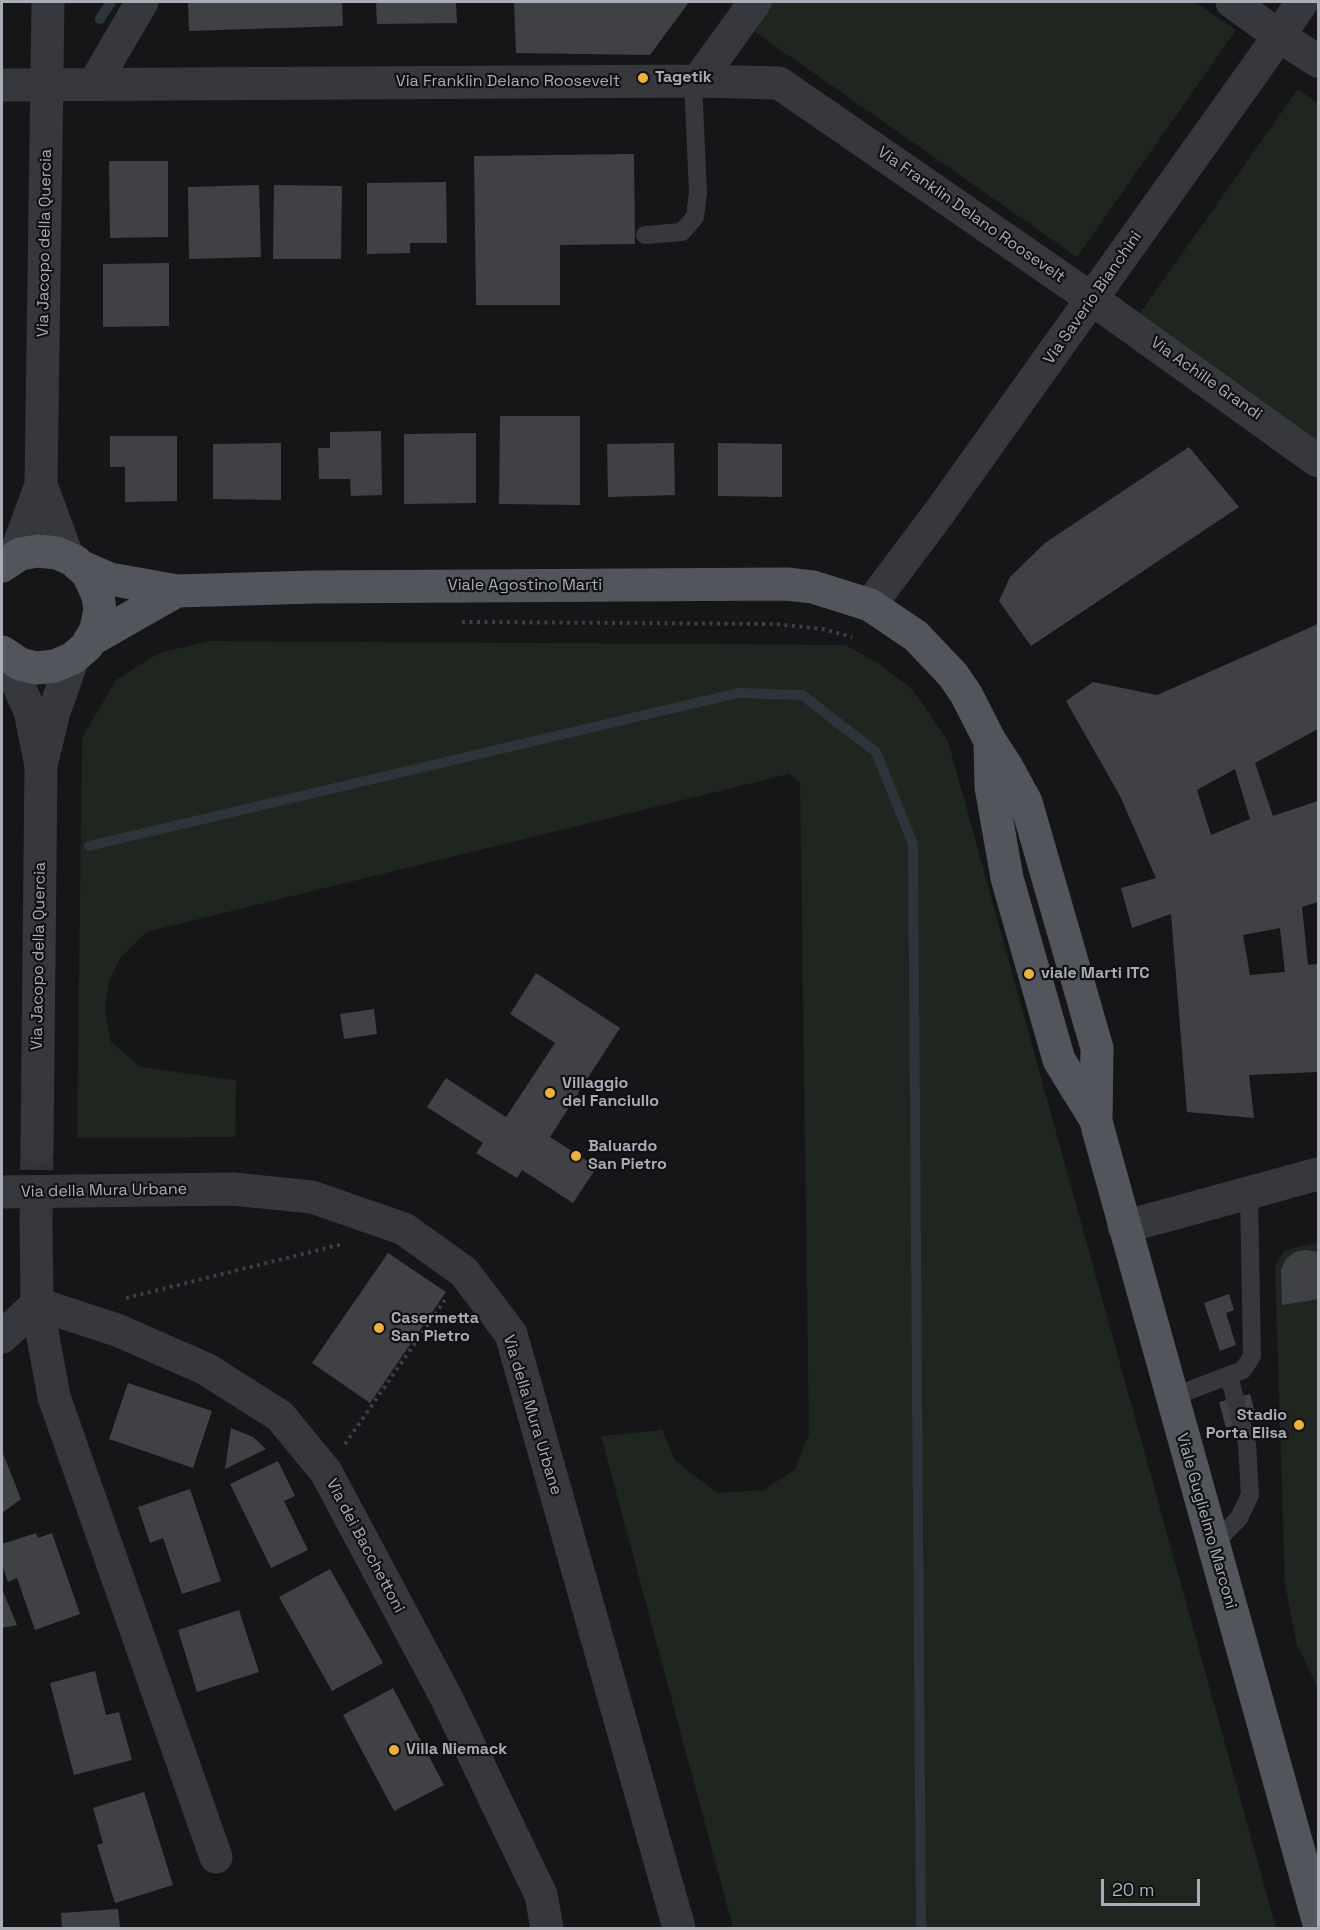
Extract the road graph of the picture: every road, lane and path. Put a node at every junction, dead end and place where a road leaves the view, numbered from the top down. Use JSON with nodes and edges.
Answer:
{"nodes":[{"id":1,"x":48,"y":2,"type":"edge"},
{"id":2,"x":142,"y":2,"type":"edge"},
{"id":3,"x":755,"y":2,"type":"edge"},
{"id":4,"x":1232,"y":2,"type":"edge"},
{"id":5,"x":1302,"y":2,"type":"edge"},
{"id":6,"x":1279,"y":36,"type":"junction"},
{"id":7,"x":1318,"y":61,"type":"edge"},
{"id":8,"x":695,"y":81,"type":"junction"},
{"id":9,"x":94,"y":84,"type":"junction"},
{"id":10,"x":2,"y":85,"type":"edge"},
{"id":11,"x":47,"y":85,"type":"junction"},
{"id":12,"x":645,"y":235,"type":"dead end"},
{"id":13,"x":1092,"y":299,"type":"junction"},
{"id":14,"x":1318,"y":461,"type":"edge"},
{"id":15,"x":41,"y":485,"type":"junction"},
{"id":16,"x":73,"y":561,"type":"junction"},
{"id":17,"x":5,"y":563,"type":"edge"},
{"id":18,"x":177,"y":591,"type":"junction"},
{"id":19,"x":870,"y":605,"type":"junction"},
{"id":20,"x":456,"y":622,"type":"dead end"},
{"id":21,"x":859,"y":639,"type":"dead end"},
{"id":22,"x":81,"y":650,"type":"junction"},
{"id":23,"x":3,"y":654,"type":"edge"},
{"id":24,"x":41,"y":766,"type":"junction"},
{"id":25,"x":37,"y":1147,"type":"tunnel mouth"},
{"id":26,"x":1318,"y":1174,"type":"edge"},
{"id":27,"x":2,"y":1192,"type":"edge"},
{"id":28,"x":1235,"y":1198,"type":"junction"},
{"id":29,"x":36,"y":1221,"type":"tunnel mouth"},
{"id":30,"x":1124,"y":1227,"type":"junction"},
{"id":31,"x":346,"y":1244,"type":"dead end"},
{"id":32,"x":464,"y":1272,"type":"junction"},
{"id":33,"x":37,"y":1304,"type":"junction"},
{"id":34,"x":117,"y":1330,"type":"junction"},
{"id":35,"x":2,"y":1338,"type":"edge"},
{"id":36,"x":1229,"y":1376,"type":"junction"},
{"id":37,"x":1172,"y":1397,"type":"junction"},
{"id":38,"x":326,"y":1472,"type":"junction"},
{"id":39,"x":1213,"y":1545,"type":"junction"},
{"id":40,"x":216,"y":1857,"type":"dead end"},
{"id":41,"x":1318,"y":1920,"type":"edge"},
{"id":42,"x":547,"y":1929,"type":"edge"},
{"id":43,"x":679,"y":1929,"type":"edge"}],
"edges":[{"from":1,"to":11,"type":"street","name":"Via Jacopo della Quercia"},
{"from":2,"to":9,"type":"street"},
{"from":3,"to":8,"type":"street"},
{"from":4,"to":6,"type":"street"},
{"from":5,"to":6,"type":"street","name":"Via Saverio Bianchini"},
{"from":6,"to":7,"type":"street"},
{"from":6,"to":13,"type":"street","name":"Via Saverio Bianchini"},
{"from":8,"to":9,"type":"street","name":"Via Franklin Delano Roosevelt"},
{"from":8,"to":12,"type":"lane"},
{"from":8,"to":13,"type":"street","name":"Via Franklin Delano Roosevelt"},
{"from":9,"to":11,"type":"street","name":"Via Franklin Delano Roosevelt"},
{"from":10,"to":11,"type":"street","name":"Via Franklin Delano Roosevelt"},
{"from":11,"to":15,"type":"street","name":"Via Jacopo della Quercia"},
{"from":13,"to":14,"type":"street","name":"Via Achille Grandi"},
{"from":13,"to":19,"type":"street","name":"Via Saverio Bianchini"},
{"from":15,"to":16,"type":"street","name":"Via Jacopo della Quercia"},
{"from":15,"to":17,"type":"street","name":"Via Jacopo della Quercia"},
{"from":16,"to":17,"type":"main road","name":"Viale Agostino Marti"},
{"from":16,"to":18,"type":"main road","name":"Viale Agostino Marti"},
{"from":16,"to":22,"type":"main road"},
{"from":18,"to":19,"type":"main road","name":"Viale Agostino Marti"},
{"from":18,"to":22,"type":"main road","name":"Viale Agostino Marti"},
{"from":19,"to":30,"type":"main road","name":"Viale Guglielmo Marconi"},
{"from":20,"to":21,"type":"path"},
{"from":22,"to":23,"type":"main road","name":"Viale Agostino Marti"},
{"from":22,"to":24,"type":"street","name":"Via Jacopo della Quercia"},
{"from":23,"to":24,"type":"street","name":"Via Jacopo della Quercia"},
{"from":24,"to":25,"type":"street","name":"Via Jacopo della Quercia"},
{"from":26,"to":28,"type":"street"},
{"from":27,"to":32,"type":"street","name":"Via della Mura Urbane"},
{"from":28,"to":30,"type":"street"},
{"from":28,"to":36,"type":"lane"},
{"from":29,"to":33,"type":"street"},
{"from":30,"to":37,"type":"main road","name":"Viale Guglielmo Marconi"},
{"from":31,"to":34,"type":"path"},
{"from":32,"to":38,"type":"path"},
{"from":32,"to":43,"type":"street","name":"Via della Mura Urbane"},
{"from":33,"to":34,"type":"street","name":"Via dei Bacchettoni"},
{"from":33,"to":35,"type":"street"},
{"from":33,"to":40,"type":"street"},
{"from":34,"to":38,"type":"street","name":"Via dei Bacchettoni"},
{"from":36,"to":37,"type":"lane"},
{"from":36,"to":39,"type":"lane"},
{"from":37,"to":39,"type":"main road","name":"Viale Guglielmo Marconi"},
{"from":38,"to":42,"type":"street","name":"Via dei Bacchettoni"},
{"from":39,"to":41,"type":"main road","name":"Viale Guglielmo Marconi"}]}
